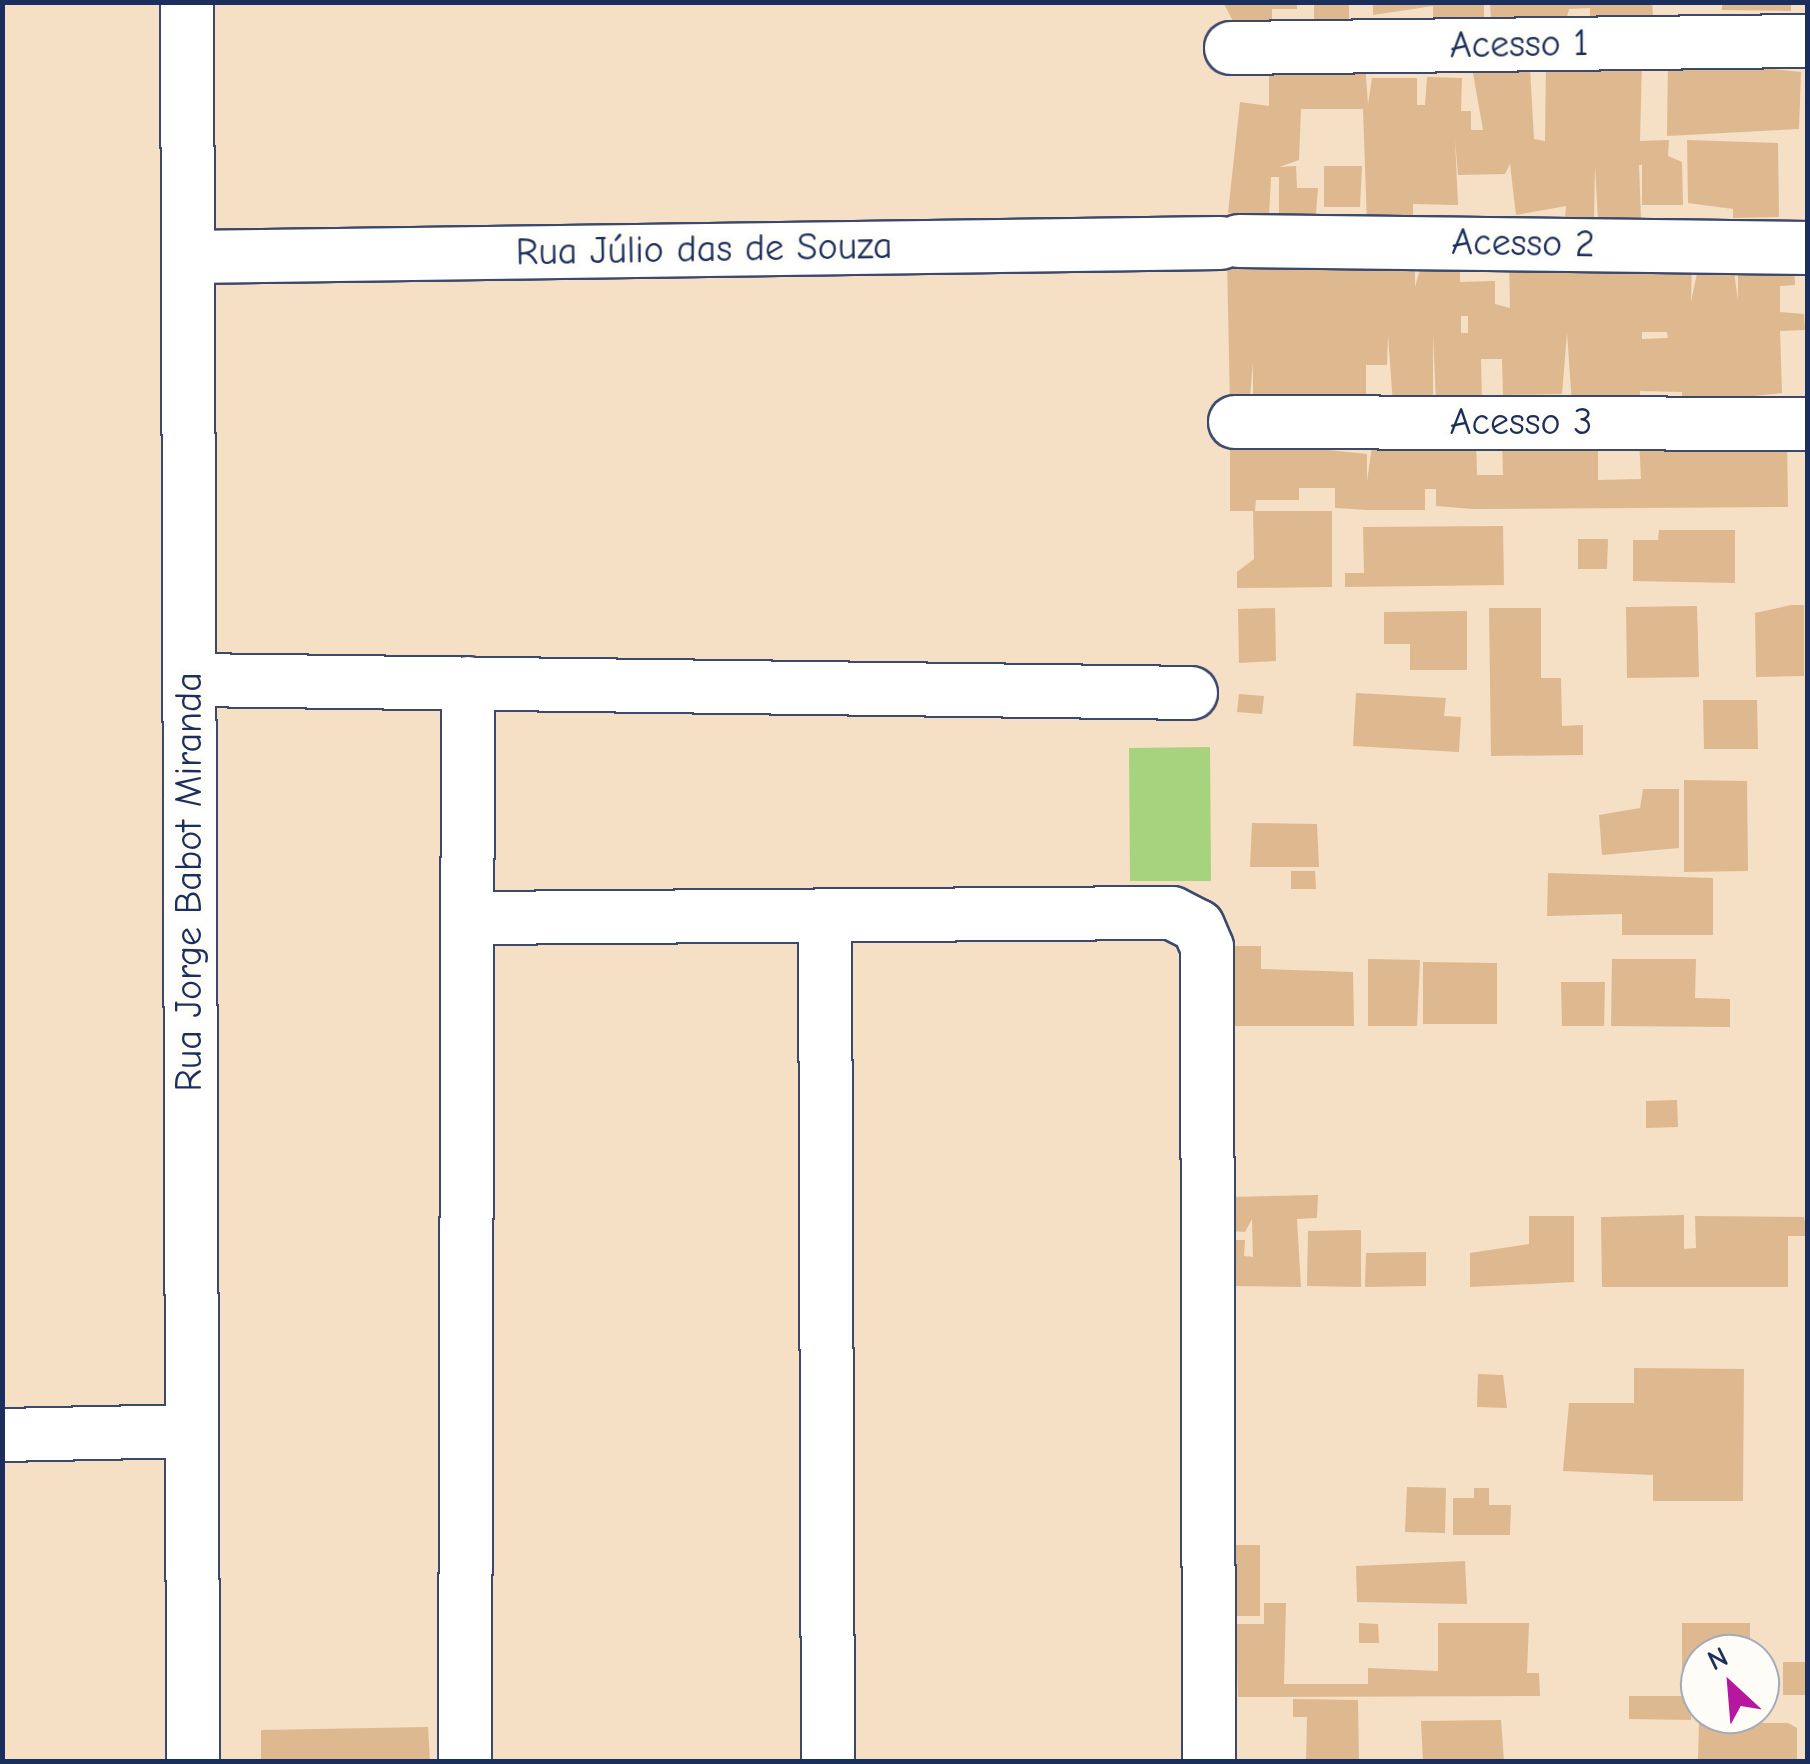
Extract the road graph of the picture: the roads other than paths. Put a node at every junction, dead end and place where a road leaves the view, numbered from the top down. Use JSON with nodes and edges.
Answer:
{"nodes":[{"id":1,"x":187,"y":2,"type":"edge"},
{"id":2,"x":1808,"y":41,"type":"edge"},
{"id":3,"x":1231,"y":48,"type":"dead end"},
{"id":4,"x":1230,"y":242,"type":"joint"},
{"id":5,"x":1808,"y":248,"type":"edge"},
{"id":6,"x":188,"y":256,"type":"junction"},
{"id":7,"x":1235,"y":422,"type":"dead end"},
{"id":8,"x":1808,"y":424,"type":"edge"},
{"id":9,"x":190,"y":680,"type":"junction"},
{"id":10,"x":468,"y":683,"type":"junction"},
{"id":11,"x":1191,"y":693,"type":"dead end"},
{"id":12,"x":825,"y":916,"type":"junction"},
{"id":13,"x":468,"y":918,"type":"junction"},
{"id":14,"x":192,"y":1431,"type":"junction"},
{"id":15,"x":2,"y":1435,"type":"edge"},
{"id":16,"x":194,"y":1762,"type":"edge"},
{"id":17,"x":465,"y":1762,"type":"edge"},
{"id":18,"x":828,"y":1762,"type":"edge"},
{"id":19,"x":1209,"y":1762,"type":"edge"}],
"edges":[{"from":1,"to":6,"type":"street","name":"Rua Jorge Babot Miranda"},
{"from":2,"to":3,"type":"street","name":"Acesso 1"},
{"from":4,"to":5,"type":"street","name":"Acesso 2"},
{"from":4,"to":6,"type":"street","name":"Rua Júlio das de Souza"},
{"from":6,"to":9,"type":"street","name":"Rua Jorge Babot Miranda"},
{"from":7,"to":8,"type":"street","name":"Acesso 3"},
{"from":9,"to":10,"type":"street"},
{"from":9,"to":14,"type":"street","name":"Rua Jorge Babot Miranda"},
{"from":10,"to":11,"type":"street"},
{"from":10,"to":13,"type":"street"},
{"from":12,"to":13,"type":"street"},
{"from":12,"to":18,"type":"street"},
{"from":12,"to":19,"type":"street"},
{"from":13,"to":17,"type":"street"},
{"from":14,"to":15,"type":"street"},
{"from":14,"to":16,"type":"street","name":"Rua Jorge Babot Miranda"}]}
